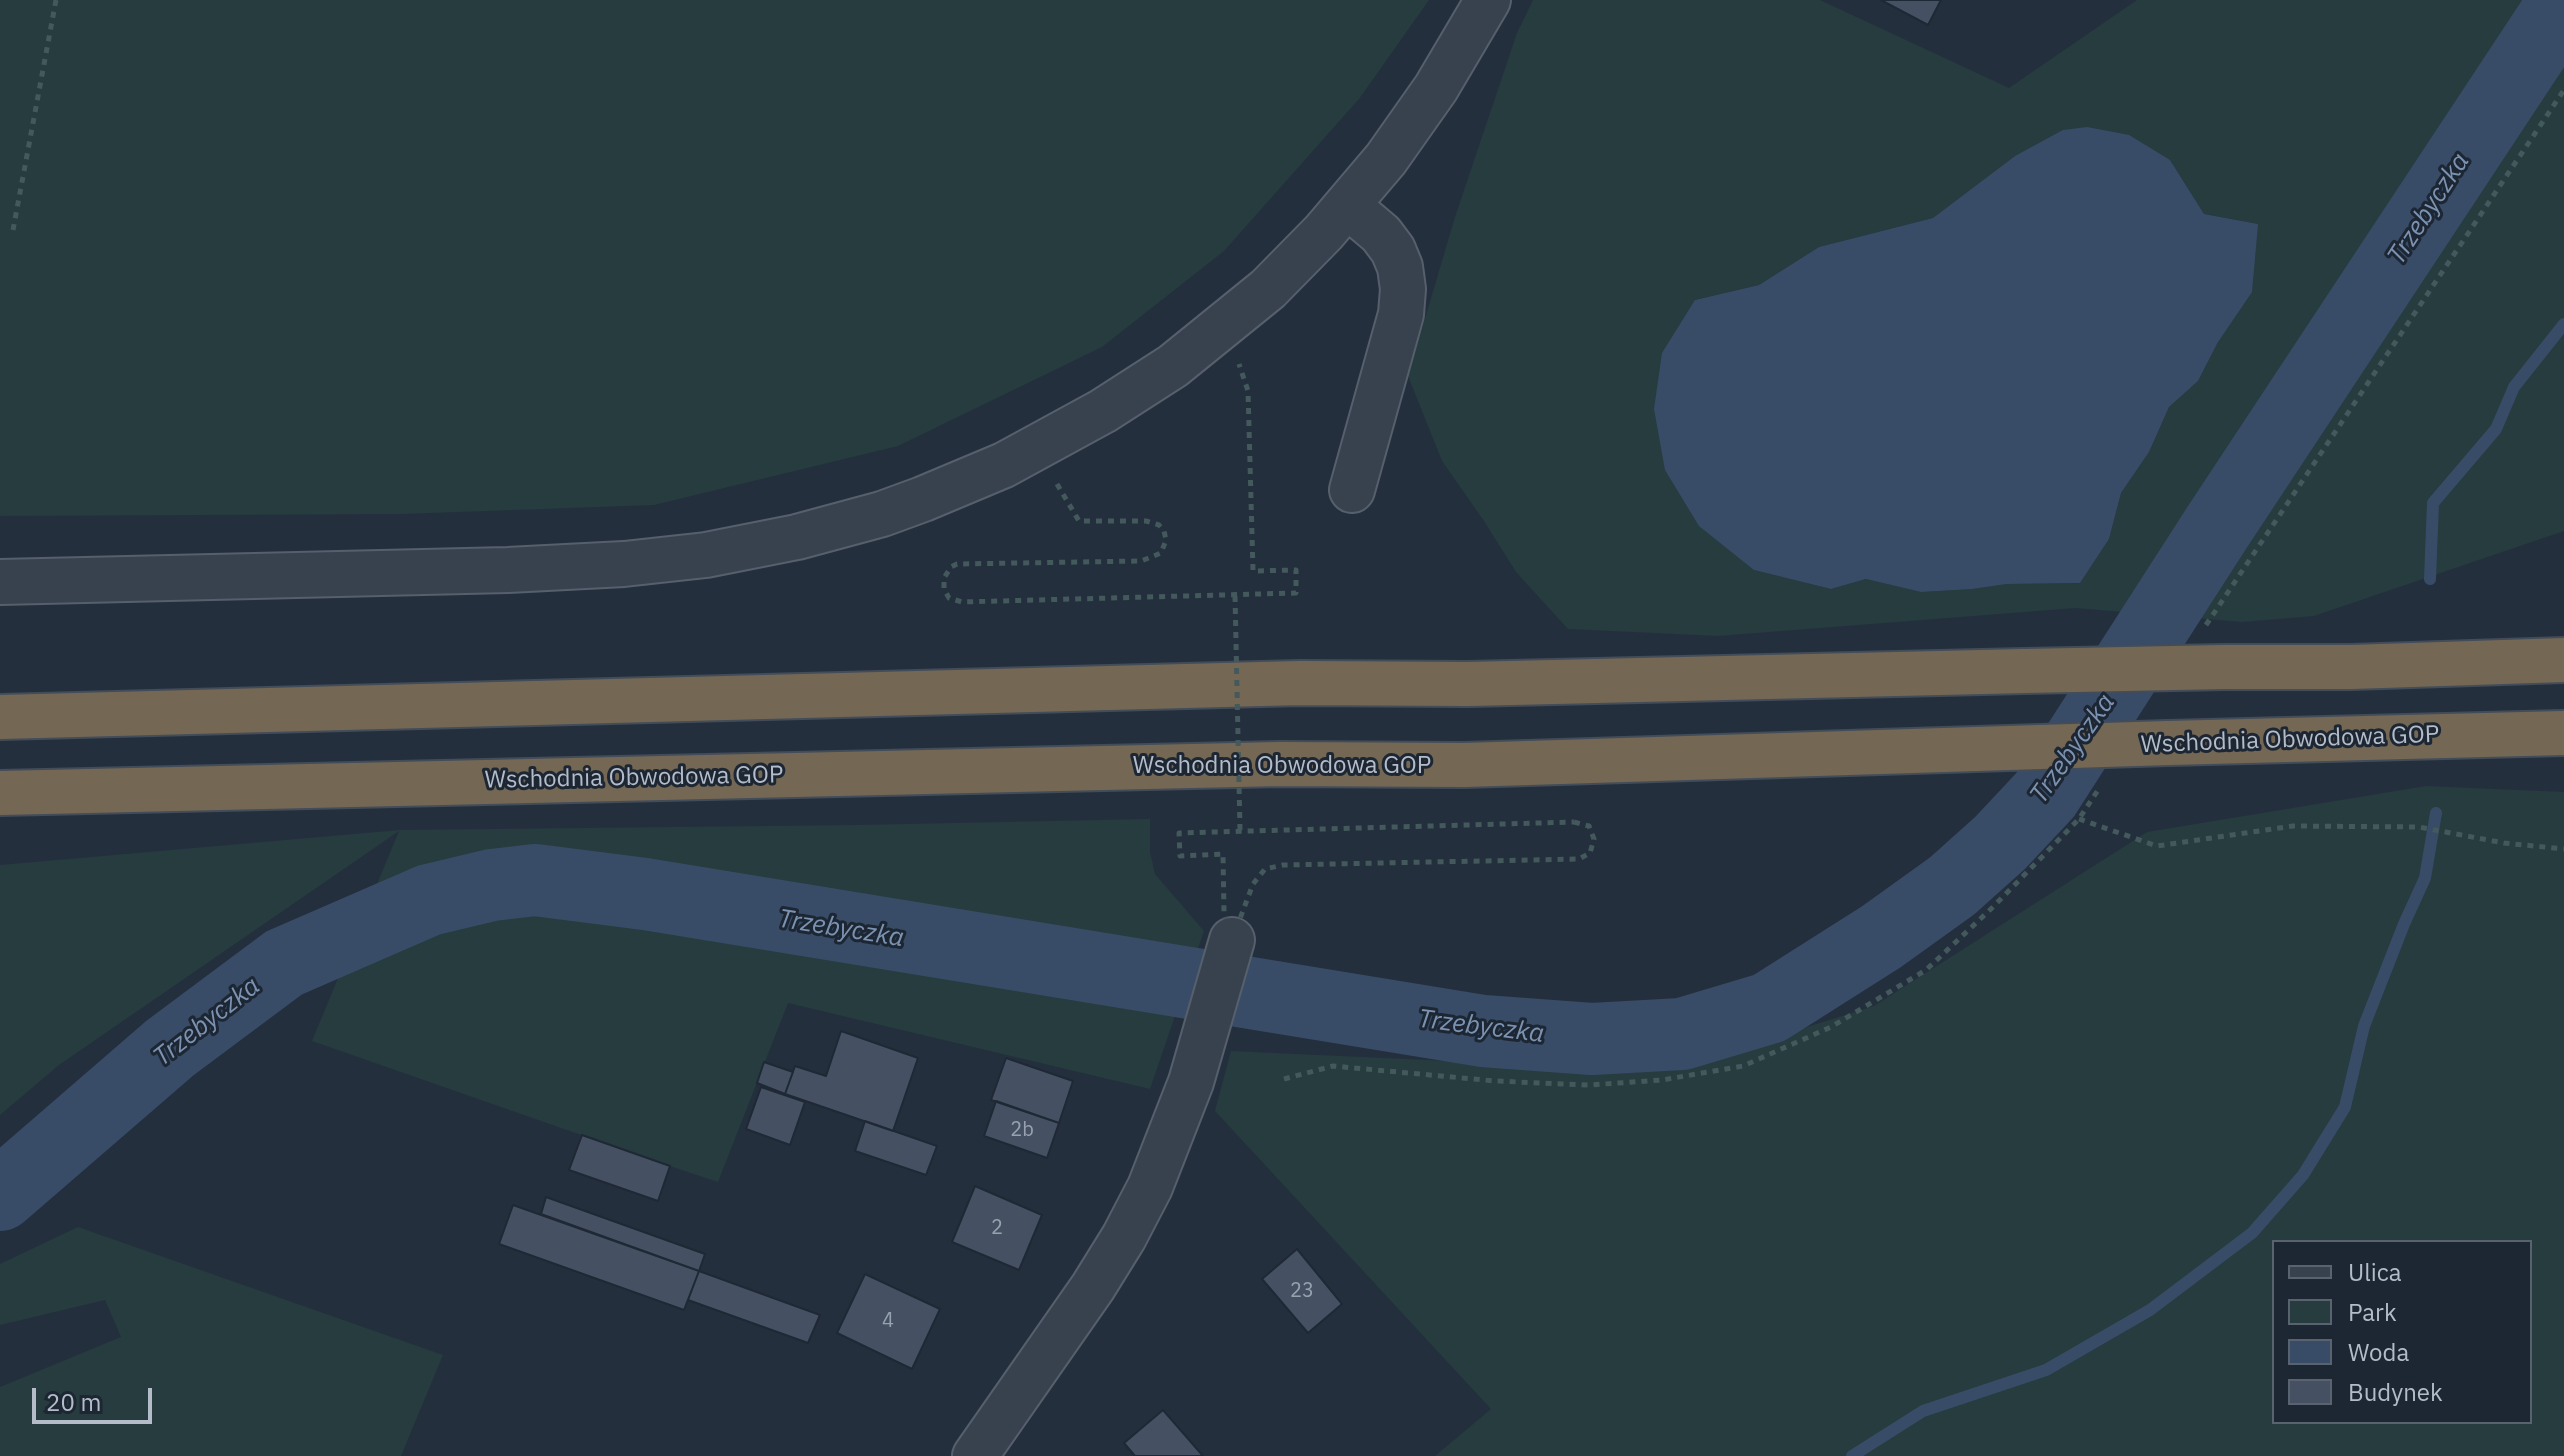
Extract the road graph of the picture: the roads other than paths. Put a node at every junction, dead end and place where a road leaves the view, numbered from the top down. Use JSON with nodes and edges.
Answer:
{"nodes":[{"id":1,"x":1488,"y":0,"type":"edge"},
{"id":2,"x":1348,"y":206,"type":"junction"},
{"id":3,"x":1352,"y":490,"type":"dead end"},
{"id":4,"x":0,"y":582,"type":"edge"},
{"id":5,"x":2564,"y":660,"type":"edge"},
{"id":6,"x":0,"y":717,"type":"edge"},
{"id":7,"x":2564,"y":733,"type":"edge"},
{"id":8,"x":0,"y":793,"type":"edge"},
{"id":9,"x":1232,"y":940,"type":"road end"},
{"id":10,"x":975,"y":1456,"type":"edge"}],
"edges":[{"from":1,"to":2,"type":"street"},
{"from":2,"to":3,"type":"street"},
{"from":2,"to":4,"type":"street"},
{"from":5,"to":6,"type":"highway","bridge":true},
{"from":7,"to":8,"type":"highway","name":"Wschodnia Obwodowa GOP","bridge":true},
{"from":9,"to":10,"type":"street"}]}
